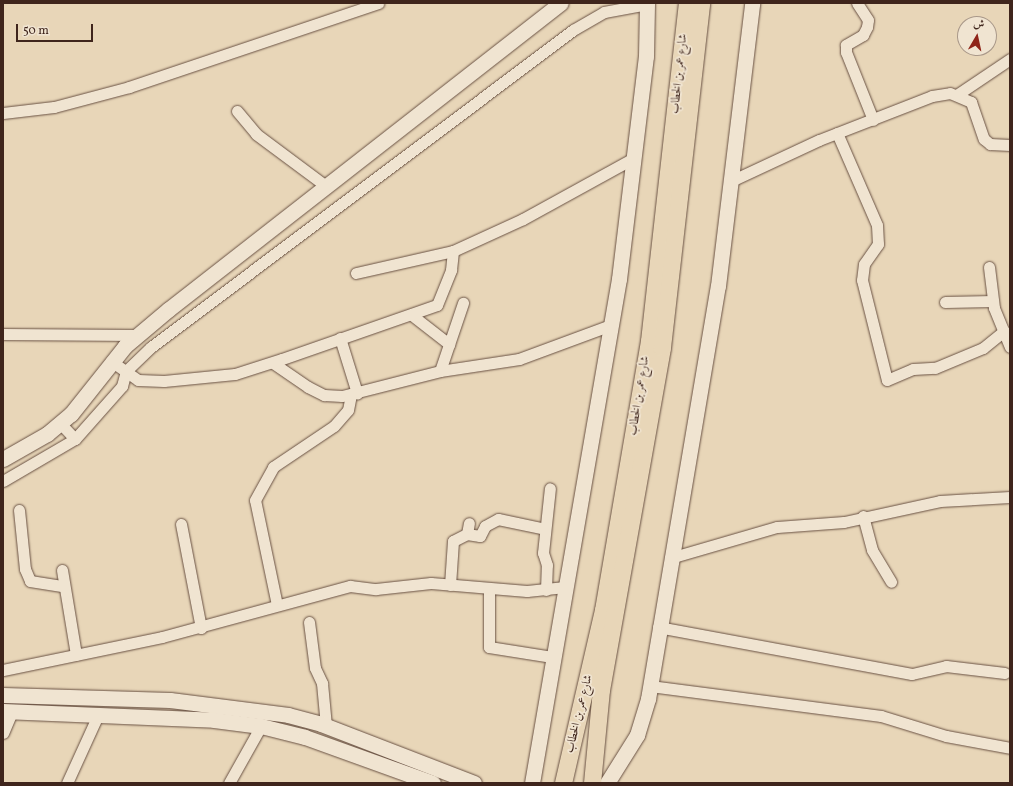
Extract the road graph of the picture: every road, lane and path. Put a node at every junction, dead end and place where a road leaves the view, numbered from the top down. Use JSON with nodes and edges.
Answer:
{"nodes":[{"id":1,"x":378,"y":3,"type":"edge"},
{"id":2,"x":560,"y":3,"type":"edge"},
{"id":3,"x":687,"y":3,"type":"edge"},
{"id":4,"x":701,"y":3,"type":"edge"},
{"id":5,"x":752,"y":3,"type":"edge"},
{"id":6,"x":857,"y":3,"type":"edge"},
{"id":7,"x":647,"y":4,"type":"edge"},
{"id":8,"x":1010,"y":59,"type":"edge"},
{"id":9,"x":958,"y":94,"type":"junction"},
{"id":10,"x":237,"y":111,"type":"dead end"},
{"id":11,"x":3,"y":114,"type":"edge"},
{"id":12,"x":873,"y":120,"type":"junction"},
{"id":13,"x":836,"y":134,"type":"junction"},
{"id":14,"x":1010,"y":145,"type":"edge"},
{"id":15,"x":634,"y":158,"type":"junction"},
{"id":16,"x":731,"y":181,"type":"junction"},
{"id":17,"x":327,"y":187,"type":"junction"},
{"id":18,"x":453,"y":252,"type":"junction"},
{"id":19,"x":988,"y":267,"type":"dead end"},
{"id":20,"x":356,"y":273,"type":"dead end"},
{"id":21,"x":993,"y":301,"type":"junction"},
{"id":22,"x":945,"y":302,"type":"dead end"},
{"id":23,"x":463,"y":304,"type":"dead end"},
{"id":24,"x":413,"y":316,"type":"junction"},
{"id":25,"x":611,"y":325,"type":"junction"},
{"id":26,"x":3,"y":334,"type":"edge"},
{"id":27,"x":137,"y":335,"type":"junction"},
{"id":28,"x":340,"y":338,"type":"junction"},
{"id":29,"x":1008,"y":338,"type":"edge"},
{"id":30,"x":449,"y":344,"type":"junction"},
{"id":31,"x":111,"y":361,"type":"junction"},
{"id":32,"x":273,"y":362,"type":"junction"},
{"id":33,"x":126,"y":371,"type":"junction"},
{"id":34,"x":440,"y":371,"type":"junction"},
{"id":35,"x":354,"y":393,"type":"junction"},
{"id":36,"x":60,"y":423,"type":"junction"},
{"id":37,"x":75,"y":439,"type":"junction"},
{"id":38,"x":3,"y":459,"type":"edge"},
{"id":39,"x":3,"y":481,"type":"edge"},
{"id":40,"x":550,"y":488,"type":"dead end"},
{"id":41,"x":1010,"y":497,"type":"edge"},
{"id":42,"x":19,"y":510,"type":"dead end"},
{"id":43,"x":863,"y":516,"type":"junction"},
{"id":44,"x":468,"y":522,"type":"dead end"},
{"id":45,"x":181,"y":524,"type":"dead end"},
{"id":46,"x":545,"y":528,"type":"junction"},
{"id":47,"x":467,"y":534,"type":"junction"},
{"id":48,"x":670,"y":558,"type":"junction"},
{"id":49,"x":62,"y":570,"type":"dead end"},
{"id":50,"x":891,"y":582,"type":"dead end"},
{"id":51,"x":450,"y":585,"type":"junction"},
{"id":52,"x":62,"y":586,"type":"junction"},
{"id":53,"x":565,"y":587,"type":"junction"},
{"id":54,"x":489,"y":589,"type":"junction"},
{"id":55,"x":546,"y":590,"type":"junction"},
{"id":56,"x":278,"y":605,"type":"junction"},
{"id":57,"x":309,"y":622,"type":"dead end"},
{"id":58,"x":658,"y":627,"type":"junction"},
{"id":59,"x":201,"y":628,"type":"junction"},
{"id":60,"x":76,"y":655,"type":"junction"},
{"id":61,"x":552,"y":656,"type":"junction"},
{"id":62,"x":3,"y":670,"type":"edge"},
{"id":63,"x":1005,"y":673,"type":"dead end"},
{"id":64,"x":650,"y":686,"type":"junction"},
{"id":65,"x":3,"y":694,"type":"edge"},
{"id":66,"x":7,"y":712,"type":"edge"},
{"id":67,"x":98,"y":715,"type":"junction"},
{"id":68,"x":261,"y":726,"type":"junction"},
{"id":69,"x":326,"y":726,"type":"junction"},
{"id":70,"x":3,"y":732,"type":"edge"},
{"id":71,"x":1010,"y":748,"type":"edge"},
{"id":72,"x":67,"y":783,"type":"edge"},
{"id":73,"x":229,"y":783,"type":"edge"},
{"id":74,"x":433,"y":783,"type":"edge"},
{"id":75,"x":474,"y":783,"type":"edge"},
{"id":76,"x":532,"y":783,"type":"edge"},
{"id":77,"x":563,"y":783,"type":"edge"},
{"id":78,"x":592,"y":783,"type":"edge"},
{"id":79,"x":607,"y":783,"type":"edge"}],
"edges":[{"from":1,"to":11,"type":"street"},
{"from":2,"to":17,"type":"street"},
{"from":3,"to":77,"type":"main road","name":"شارع عمر بن الخطاب"},
{"from":4,"to":78,"type":"main road","name":"شارع عمر بن الخطاب"},
{"from":5,"to":16,"type":"street"},
{"from":6,"to":12,"type":"street"},
{"from":7,"to":15,"type":"street"},
{"from":7,"to":33,"type":"street"},
{"from":8,"to":9,"type":"street"},
{"from":9,"to":12,"type":"street"},
{"from":9,"to":14,"type":"street"},
{"from":10,"to":17,"type":"street"},
{"from":12,"to":13,"type":"street"},
{"from":13,"to":16,"type":"street"},
{"from":13,"to":29,"type":"street"},
{"from":15,"to":18,"type":"street"},
{"from":15,"to":25,"type":"street"},
{"from":16,"to":48,"type":"street"},
{"from":17,"to":27,"type":"street"},
{"from":18,"to":20,"type":"street"},
{"from":18,"to":24,"type":"street"},
{"from":19,"to":21,"type":"street"},
{"from":21,"to":22,"type":"street"},
{"from":21,"to":29,"type":"street"},
{"from":23,"to":30,"type":"street"},
{"from":24,"to":28,"type":"street"},
{"from":24,"to":30,"type":"street"},
{"from":25,"to":34,"type":"street"},
{"from":25,"to":53,"type":"street"},
{"from":26,"to":27,"type":"street"},
{"from":27,"to":31,"type":"street"},
{"from":28,"to":32,"type":"street"},
{"from":28,"to":35,"type":"street"},
{"from":30,"to":34,"type":"street"},
{"from":31,"to":33,"type":"street"},
{"from":31,"to":36,"type":"street"},
{"from":32,"to":33,"type":"street"},
{"from":32,"to":35,"type":"street"},
{"from":33,"to":37,"type":"street"},
{"from":34,"to":35,"type":"street"},
{"from":35,"to":56,"type":"street"},
{"from":36,"to":37,"type":"street"},
{"from":36,"to":38,"type":"street"},
{"from":37,"to":39,"type":"street"},
{"from":40,"to":46,"type":"street"},
{"from":41,"to":43,"type":"street"},
{"from":42,"to":52,"type":"street"},
{"from":43,"to":48,"type":"street"},
{"from":43,"to":50,"type":"street"},
{"from":44,"to":47,"type":"street"},
{"from":45,"to":59,"type":"street"},
{"from":46,"to":47,"type":"street"},
{"from":46,"to":55,"type":"street"},
{"from":47,"to":51,"type":"street"},
{"from":48,"to":58,"type":"street"},
{"from":49,"to":52,"type":"street"},
{"from":51,"to":54,"type":"street"},
{"from":51,"to":56,"type":"street"},
{"from":52,"to":60,"type":"street"},
{"from":53,"to":55,"type":"street"},
{"from":53,"to":61,"type":"street"},
{"from":54,"to":55,"type":"street"},
{"from":54,"to":61,"type":"street"},
{"from":56,"to":59,"type":"street"},
{"from":57,"to":69,"type":"street"},
{"from":58,"to":63,"type":"street"},
{"from":58,"to":64,"type":"street"},
{"from":59,"to":60,"type":"street"},
{"from":60,"to":62,"type":"street"},
{"from":61,"to":76,"type":"street"},
{"from":64,"to":71,"type":"street"},
{"from":64,"to":79,"type":"street"},
{"from":65,"to":69,"type":"street"},
{"from":66,"to":67,"type":"street"},
{"from":66,"to":70,"type":"street"},
{"from":67,"to":68,"type":"street"},
{"from":67,"to":72,"type":"street"},
{"from":68,"to":73,"type":"street"},
{"from":68,"to":74,"type":"street"},
{"from":69,"to":75,"type":"street"}]}
